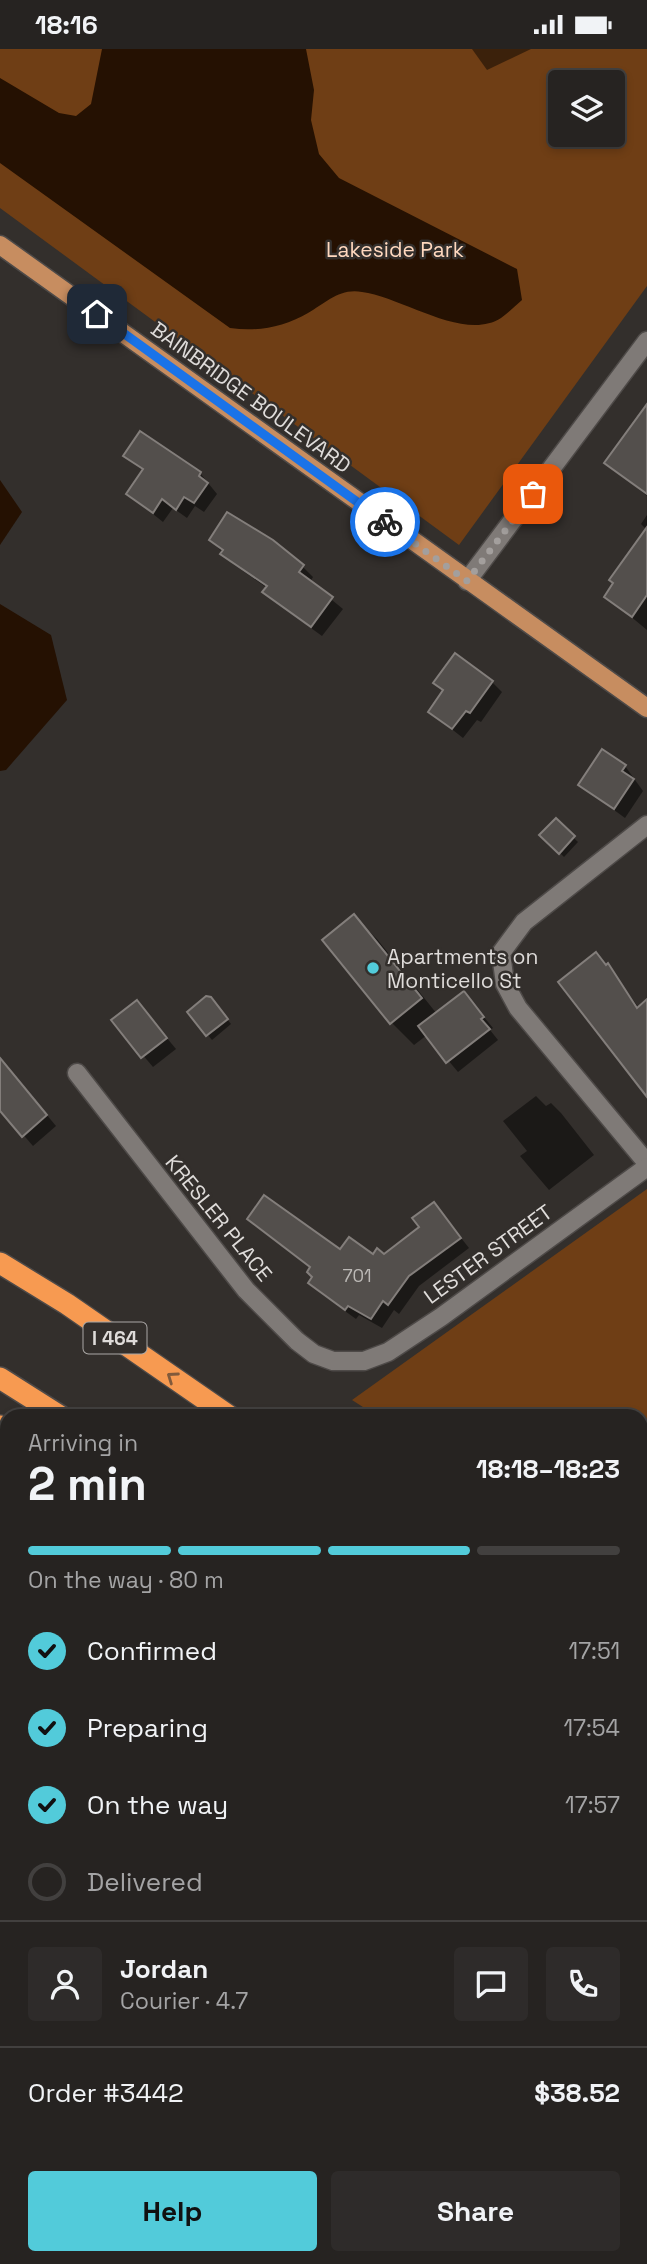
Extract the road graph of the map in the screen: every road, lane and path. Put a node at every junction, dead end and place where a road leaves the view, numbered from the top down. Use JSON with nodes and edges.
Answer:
{"nodes":[{"id":1,"x":0,"y":245,"type":"edge"},
{"id":2,"x":647,"y":341,"type":"edge"},
{"id":3,"x":467,"y":581,"type":"junction"},
{"id":4,"x":647,"y":708,"type":"edge"},
{"id":5,"x":647,"y":825,"type":"edge"},
{"id":6,"x":77,"y":1073,"type":"dead end"},
{"id":7,"x":647,"y":1165,"type":"edge"},
{"id":8,"x":0,"y":1263,"type":"edge"},
{"id":9,"x":348,"y":1362,"type":"joint"},
{"id":10,"x":0,"y":1378,"type":"edge"},
{"id":11,"x":49,"y":1409,"type":"edge"},
{"id":12,"x":219,"y":1409,"type":"edge"}],
"edges":[{"from":1,"to":3,"type":"main road","name":"BAINBRIDGE BOULEVARD"},
{"from":2,"to":3,"type":"street"},
{"from":3,"to":4,"type":"main road","name":"BAINBRIDGE BOULEVARD"},
{"from":5,"to":7,"type":"street"},
{"from":6,"to":9,"type":"street","name":"KRESLER PLACE"},
{"from":7,"to":9,"type":"street","name":"LESTER STREET"},
{"from":12,"to":8,"type":"highway","number":"I 464","one_way":true},
{"from":10,"to":11,"type":"highway"}]}
